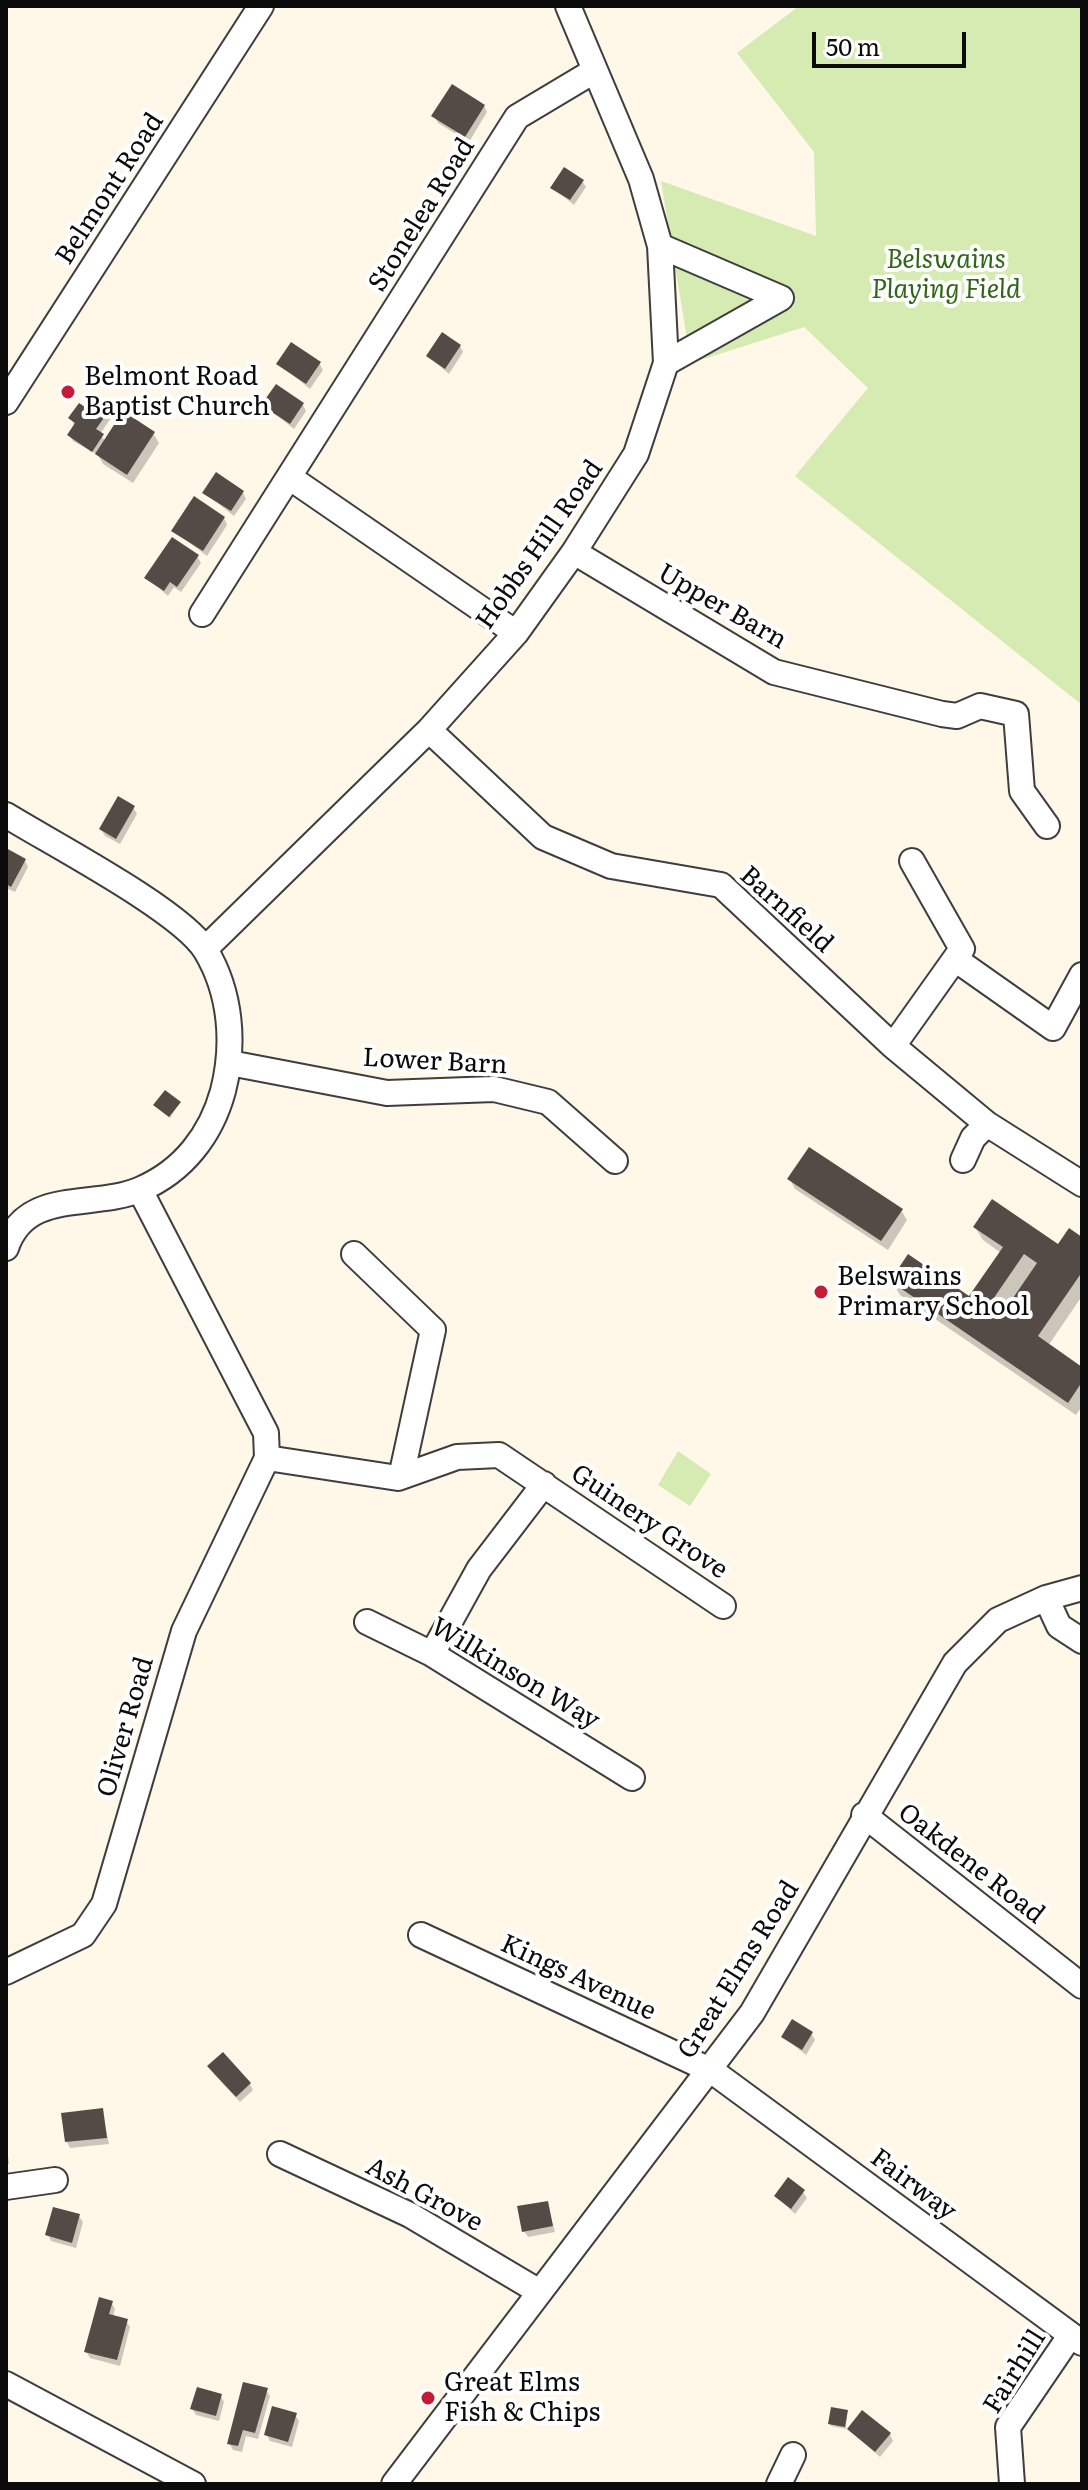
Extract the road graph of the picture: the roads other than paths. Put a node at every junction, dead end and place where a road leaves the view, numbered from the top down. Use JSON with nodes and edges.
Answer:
{"nodes":[{"id":1,"x":261,"y":6,"type":"edge"},
{"id":2,"x":568,"y":6,"type":"edge"},
{"id":3,"x":594,"y":71,"type":"junction"},
{"id":4,"x":660,"y":246,"type":"junction"},
{"id":5,"x":666,"y":363,"type":"junction"},
{"id":6,"x":6,"y":402,"type":"edge"},
{"id":7,"x":289,"y":477,"type":"junction"},
{"id":8,"x":574,"y":552,"type":"junction"},
{"id":9,"x":202,"y":614,"type":"dead end"},
{"id":10,"x":516,"y":633,"type":"junction"},
{"id":11,"x":429,"y":730,"type":"junction"},
{"id":12,"x":6,"y":815,"type":"edge"},
{"id":13,"x":1047,"y":826,"type":"dead end"},
{"id":14,"x":912,"y":861,"type":"dead end"},
{"id":15,"x":205,"y":949,"type":"junction"},
{"id":16,"x":955,"y":959,"type":"junction"},
{"id":17,"x":1082,"y":975,"type":"edge"},
{"id":18,"x":893,"y":1046,"type":"junction"},
{"id":19,"x":230,"y":1063,"type":"junction"},
{"id":20,"x":987,"y":1124,"type":"junction"},
{"id":21,"x":963,"y":1160,"type":"dead end"},
{"id":22,"x":615,"y":1161,"type":"dead end"},
{"id":23,"x":1082,"y":1184,"type":"edge"},
{"id":24,"x":140,"y":1190,"type":"junction"},
{"id":25,"x":6,"y":1248,"type":"edge"},
{"id":26,"x":354,"y":1254,"type":"dead end"},
{"id":27,"x":267,"y":1458,"type":"junction"},
{"id":28,"x":401,"y":1477,"type":"junction"},
{"id":29,"x":544,"y":1484,"type":"junction"},
{"id":30,"x":1082,"y":1588,"type":"edge"},
{"id":31,"x":1046,"y":1598,"type":"junction"},
{"id":32,"x":723,"y":1606,"type":"dead end"},
{"id":33,"x":367,"y":1622,"type":"dead end"},
{"id":34,"x":1082,"y":1641,"type":"edge"},
{"id":35,"x":432,"y":1654,"type":"junction"},
{"id":36,"x":632,"y":1778,"type":"dead end"},
{"id":37,"x":864,"y":1815,"type":"junction"},
{"id":38,"x":421,"y":1935,"type":"dead end"},
{"id":39,"x":6,"y":1972,"type":"edge"},
{"id":40,"x":1082,"y":1986,"type":"edge"},
{"id":41,"x":712,"y":2071,"type":"junction"},
{"id":42,"x":280,"y":2154,"type":"dead end"},
{"id":43,"x":55,"y":2180,"type":"dead end"},
{"id":44,"x":6,"y":2187,"type":"edge"},
{"id":45,"x":538,"y":2291,"type":"junction"},
{"id":46,"x":1076,"y":2340,"type":"edge"},
{"id":47,"x":6,"y":2384,"type":"edge"},
{"id":48,"x":793,"y":2455,"type":"dead end"},
{"id":49,"x":193,"y":2484,"type":"edge"},
{"id":50,"x":394,"y":2484,"type":"edge"},
{"id":51,"x":779,"y":2484,"type":"edge"},
{"id":52,"x":1012,"y":2484,"type":"edge"}],
"edges":[{"from":1,"to":6,"type":"street","name":"Belmont Road"},
{"from":2,"to":3,"type":"street"},
{"from":3,"to":4,"type":"street","name":"Hobbs Hill Road"},
{"from":3,"to":7,"type":"street","name":"Stonelea Road"},
{"from":4,"to":5,"type":"street","name":"Hobbs Hill Road"},
{"from":4,"to":5,"type":"street"},
{"from":5,"to":8,"type":"street","name":"Hobbs Hill Road"},
{"from":7,"to":9,"type":"street","name":"Stonelea Road"},
{"from":7,"to":10,"type":"street"},
{"from":8,"to":10,"type":"street","name":"Hobbs Hill Road"},
{"from":8,"to":13,"type":"street","name":"Upper Barn"},
{"from":10,"to":11,"type":"street","name":"Hobbs Hill Road"},
{"from":11,"to":15,"type":"street","name":"Hobbs Hill Road"},
{"from":11,"to":18,"type":"street","name":"Barnfield"},
{"from":12,"to":15,"type":"street"},
{"from":14,"to":16,"type":"street"},
{"from":15,"to":19,"type":"street"},
{"from":16,"to":17,"type":"street"},
{"from":16,"to":18,"type":"street"},
{"from":18,"to":20,"type":"street","name":"Barnfield"},
{"from":19,"to":22,"type":"street","name":"Lower Barn"},
{"from":19,"to":24,"type":"street"},
{"from":20,"to":21,"type":"street"},
{"from":20,"to":23,"type":"street","name":"Barnfield"},
{"from":24,"to":25,"type":"street"},
{"from":24,"to":27,"type":"street"},
{"from":26,"to":28,"type":"street"},
{"from":27,"to":28,"type":"street"},
{"from":27,"to":39,"type":"street","name":"Oliver Road"},
{"from":28,"to":29,"type":"street","name":"Guinery Grove"},
{"from":29,"to":32,"type":"street","name":"Guinery Grove"},
{"from":29,"to":35,"type":"street","name":"Guinery Grove"},
{"from":30,"to":31,"type":"street","name":"Great Elms Road"},
{"from":31,"to":34,"type":"street"},
{"from":31,"to":37,"type":"street","name":"Great Elms Road"},
{"from":33,"to":35,"type":"street","name":"Wilkinson Way"},
{"from":35,"to":36,"type":"street","name":"Wilkinson Way"},
{"from":37,"to":40,"type":"street","name":"Oakdene Road"},
{"from":37,"to":41,"type":"street","name":"Great Elms Road"},
{"from":38,"to":41,"type":"street","name":"Kings Avenue"},
{"from":41,"to":45,"type":"street","name":"Great Elms Road"},
{"from":41,"to":46,"type":"street","name":"Fairway"},
{"from":42,"to":45,"type":"street","name":"Ash Grove"},
{"from":43,"to":44,"type":"street"},
{"from":45,"to":50,"type":"street","name":"Great Elms Road"},
{"from":46,"to":52,"type":"street","name":"Fairhill"},
{"from":47,"to":49,"type":"street"},
{"from":48,"to":51,"type":"street"}]}
